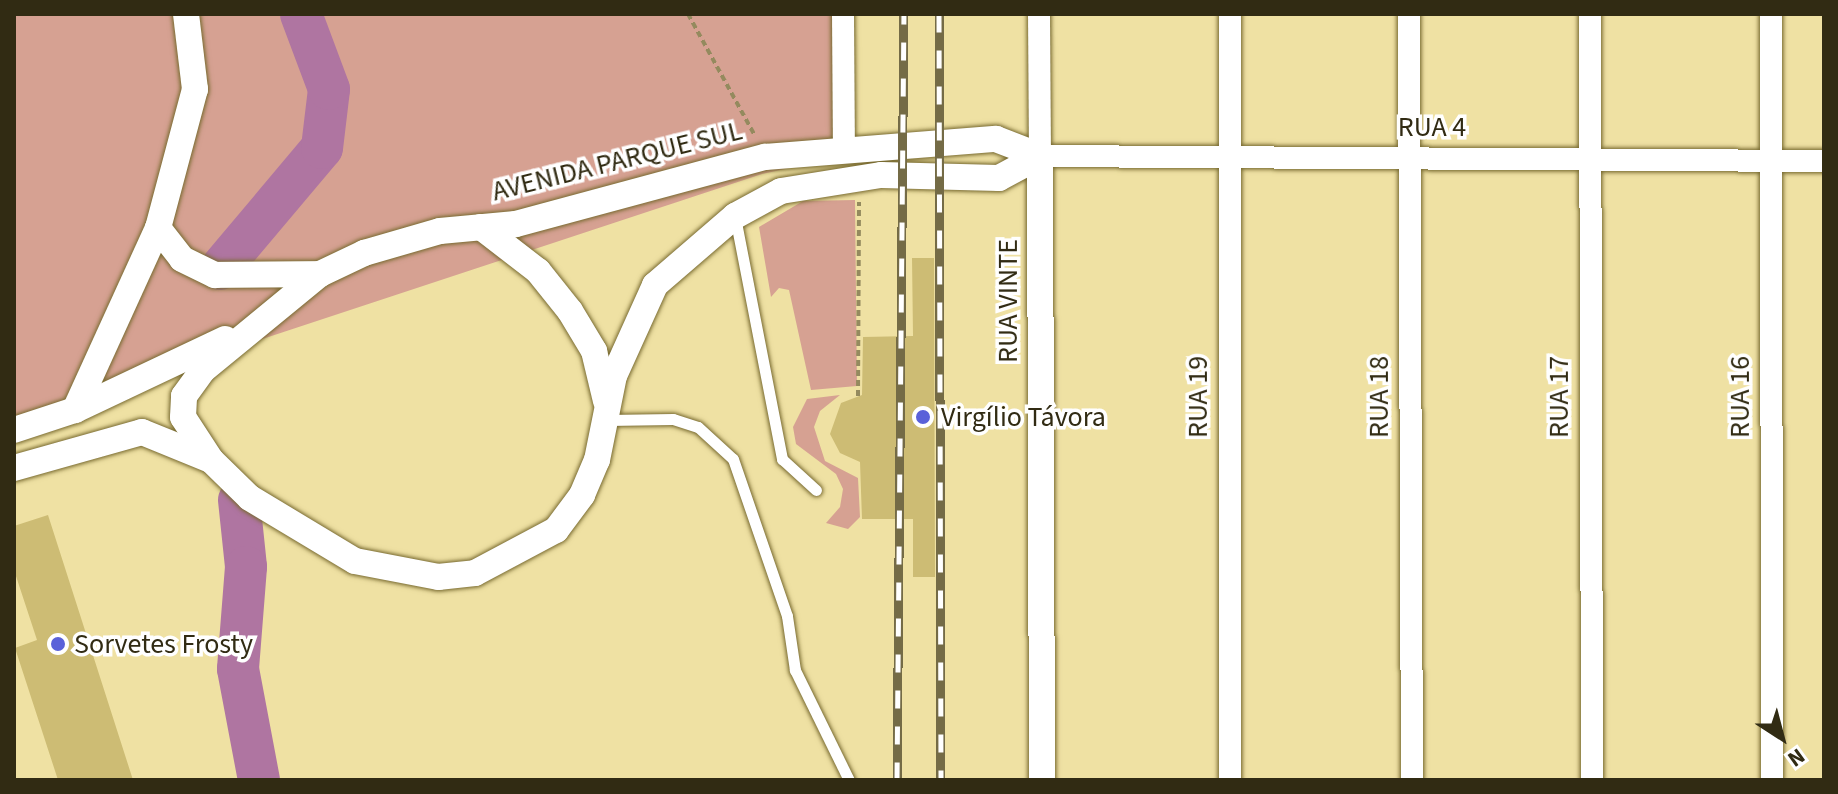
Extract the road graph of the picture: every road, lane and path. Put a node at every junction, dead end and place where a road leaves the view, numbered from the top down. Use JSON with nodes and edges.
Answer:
{"nodes":[{"id":1,"x":186,"y":14,"type":"edge"},
{"id":2,"x":688,"y":14,"type":"edge"},
{"id":3,"x":843,"y":14,"type":"edge"},
{"id":4,"x":1039,"y":14,"type":"edge"},
{"id":5,"x":1230,"y":14,"type":"edge"},
{"id":6,"x":1409,"y":14,"type":"edge"},
{"id":7,"x":1590,"y":14,"type":"edge"},
{"id":8,"x":1771,"y":14,"type":"edge"},
{"id":9,"x":844,"y":148,"type":"junction"},
{"id":10,"x":1227,"y":154,"type":"junction"},
{"id":11,"x":1040,"y":156,"type":"junction"},
{"id":12,"x":765,"y":157,"type":"junction"},
{"id":13,"x":1408,"y":157,"type":"junction"},
{"id":14,"x":1587,"y":158,"type":"junction"},
{"id":15,"x":1769,"y":159,"type":"junction"},
{"id":16,"x":1824,"y":161,"type":"edge"},
{"id":17,"x":735,"y":216,"type":"junction"},
{"id":18,"x":859,"y":216,"type":"dead end"},
{"id":19,"x":481,"y":227,"type":"junction"},
{"id":20,"x":158,"y":228,"type":"junction"},
{"id":21,"x":320,"y":274,"type":"junction"},
{"id":22,"x":253,"y":325,"type":"junction"},
{"id":23,"x":858,"y":396,"type":"dead end"},
{"id":24,"x":75,"y":410,"type":"junction"},
{"id":25,"x":608,"y":416,"type":"junction"},
{"id":26,"x":14,"y":430,"type":"edge"},
{"id":27,"x":211,"y":460,"type":"junction"},
{"id":28,"x":14,"y":468,"type":"edge"},
{"id":29,"x":816,"y":490,"type":"dead end"},
{"id":30,"x":849,"y":780,"type":"edge"},
{"id":31,"x":1042,"y":780,"type":"edge"},
{"id":32,"x":1230,"y":780,"type":"edge"},
{"id":33,"x":1412,"y":780,"type":"edge"},
{"id":34,"x":1592,"y":780,"type":"edge"},
{"id":35,"x":1772,"y":780,"type":"edge"}],
"edges":[{"from":1,"to":20,"type":"street"},
{"from":2,"to":12,"type":"path"},
{"from":3,"to":9,"type":"street"},
{"from":4,"to":11,"type":"street","name":"RUA VINTE"},
{"from":5,"to":10,"type":"street","name":"RUA 19"},
{"from":6,"to":13,"type":"street","name":"RUA 18"},
{"from":7,"to":14,"type":"street","name":"RUA 17"},
{"from":8,"to":15,"type":"street","name":"RUA 16"},
{"from":9,"to":11,"type":"street","name":"AVENIDA PARQUE SUL"},
{"from":9,"to":12,"type":"street","name":"AVENIDA PARQUE SUL"},
{"from":10,"to":11,"type":"street","name":"RUA 4"},
{"from":10,"to":13,"type":"street","name":"RUA 4"},
{"from":10,"to":32,"type":"street","name":"RUA 19"},
{"from":11,"to":17,"type":"street","name":"AVENIDA PARQUE SUL"},
{"from":11,"to":31,"type":"street","name":"RUA VINTE"},
{"from":12,"to":19,"type":"street","name":"AVENIDA PARQUE SUL"},
{"from":13,"to":14,"type":"street","name":"RUA 4"},
{"from":13,"to":33,"type":"street","name":"RUA 18"},
{"from":14,"to":15,"type":"street","name":"RUA 4"},
{"from":14,"to":34,"type":"street","name":"RUA 17"},
{"from":15,"to":16,"type":"street","name":"RUA 4"},
{"from":15,"to":35,"type":"street","name":"RUA 16"},
{"from":17,"to":25,"type":"street","name":"AVENIDA PARQUE SUL"},
{"from":17,"to":29,"type":"lane"},
{"from":18,"to":23,"type":"path"},
{"from":19,"to":21,"type":"street","name":"AVENIDA PARQUE SUL"},
{"from":19,"to":25,"type":"street"},
{"from":20,"to":21,"type":"street"},
{"from":20,"to":24,"type":"street"},
{"from":21,"to":22,"type":"street","name":"AVENIDA PARQUE SUL"},
{"from":22,"to":24,"type":"street","name":"AVENIDA PARQUE SUL"},
{"from":22,"to":27,"type":"street","name":"AVENIDA PARQUE SUL"},
{"from":24,"to":26,"type":"street","name":"AVENIDA PARQUE SUL"},
{"from":25,"to":27,"type":"street","name":"AVENIDA PARQUE SUL"},
{"from":25,"to":30,"type":"lane"},
{"from":27,"to":28,"type":"street","name":"AVENIDA PARQUE SUL"}]}
